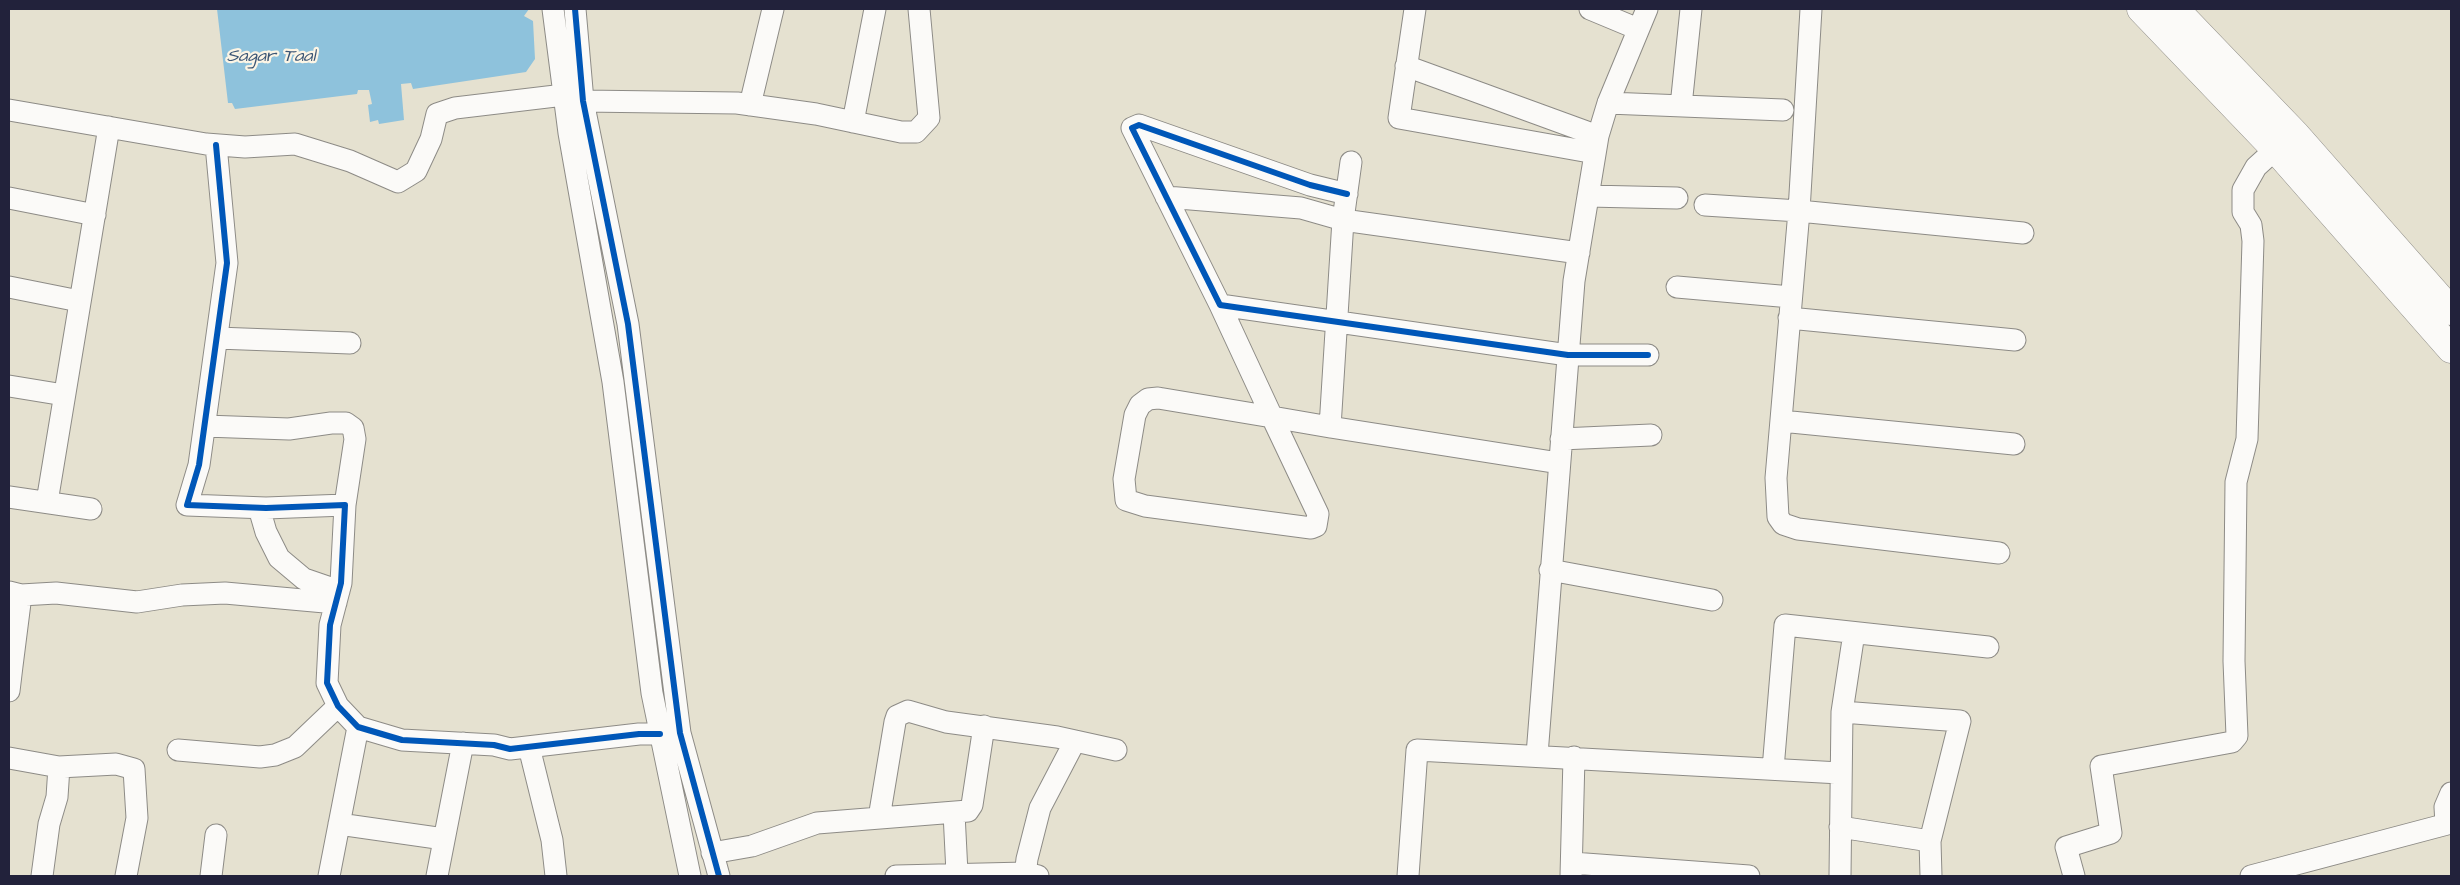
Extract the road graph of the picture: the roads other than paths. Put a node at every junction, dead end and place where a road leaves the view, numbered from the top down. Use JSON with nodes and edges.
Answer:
{"nodes":[{"id":1,"x":553,"y":9,"type":"edge"},
{"id":2,"x":575,"y":9,"type":"edge"},
{"id":3,"x":773,"y":9,"type":"edge"},
{"id":4,"x":875,"y":9,"type":"edge"},
{"id":5,"x":919,"y":9,"type":"edge"},
{"id":6,"x":1415,"y":9,"type":"edge"},
{"id":7,"x":1590,"y":9,"type":"edge"},
{"id":8,"x":1646,"y":9,"type":"edge"},
{"id":9,"x":1691,"y":9,"type":"edge"},
{"id":10,"x":1811,"y":9,"type":"edge"},
{"id":11,"x":2141,"y":9,"type":"edge"},
{"id":12,"x":2175,"y":9,"type":"edge"},
{"id":13,"x":1638,"y":29,"type":"junction"},
{"id":14,"x":1406,"y":66,"type":"junction"},
{"id":15,"x":574,"y":98,"type":"junction"},
{"id":16,"x":1608,"y":103,"type":"junction"},
{"id":17,"x":750,"y":105,"type":"junction"},
{"id":18,"x":1681,"y":106,"type":"junction"},
{"id":19,"x":9,"y":110,"type":"edge"},
{"id":20,"x":1783,"y":110,"type":"dead end"},
{"id":21,"x":853,"y":122,"type":"junction"},
{"id":22,"x":109,"y":127,"type":"junction"},
{"id":23,"x":2287,"y":143,"type":"junction"},
{"id":24,"x":1597,"y":144,"type":"junction"},
{"id":25,"x":216,"y":145,"type":"junction"},
{"id":26,"x":1351,"y":162,"type":"dead end"},
{"id":27,"x":1347,"y":194,"type":"junction"},
{"id":28,"x":1588,"y":196,"type":"junction"},
{"id":29,"x":1166,"y":197,"type":"junction"},
{"id":30,"x":9,"y":198,"type":"edge"},
{"id":31,"x":1677,"y":198,"type":"dead end"},
{"id":32,"x":1704,"y":204,"type":"dead end"},
{"id":33,"x":1799,"y":211,"type":"junction"},
{"id":34,"x":95,"y":215,"type":"junction"},
{"id":35,"x":1343,"y":220,"type":"junction"},
{"id":36,"x":2023,"y":233,"type":"dead end"},
{"id":37,"x":1579,"y":253,"type":"junction"},
{"id":38,"x":9,"y":287,"type":"edge"},
{"id":39,"x":1677,"y":287,"type":"dead end"},
{"id":40,"x":79,"y":301,"type":"junction"},
{"id":41,"x":1220,"y":305,"type":"junction"},
{"id":42,"x":1790,"y":308,"type":"junction"},
{"id":43,"x":2451,"y":311,"type":"edge"},
{"id":44,"x":1336,"y":322,"type":"junction"},
{"id":45,"x":217,"y":338,"type":"junction"},
{"id":46,"x":2015,"y":340,"type":"dead end"},
{"id":47,"x":350,"y":343,"type":"dead end"},
{"id":48,"x":2451,"y":349,"type":"edge"},
{"id":49,"x":1648,"y":354,"type":"dead end"},
{"id":50,"x":1568,"y":355,"type":"junction"},
{"id":51,"x":9,"y":386,"type":"edge"},
{"id":52,"x":64,"y":395,"type":"junction"},
{"id":53,"x":1272,"y":418,"type":"junction"},
{"id":54,"x":1781,"y":421,"type":"junction"},
{"id":55,"x":206,"y":426,"type":"junction"},
{"id":56,"x":1330,"y":427,"type":"junction"},
{"id":57,"x":1651,"y":435,"type":"dead end"},
{"id":58,"x":1561,"y":439,"type":"junction"},
{"id":59,"x":2014,"y":444,"type":"dead end"},
{"id":60,"x":1559,"y":463,"type":"junction"},
{"id":61,"x":9,"y":497,"type":"edge"},
{"id":62,"x":47,"y":502,"type":"junction"},
{"id":63,"x":345,"y":505,"type":"junction"},
{"id":64,"x":259,"y":508,"type":"junction"},
{"id":65,"x":91,"y":509,"type":"dead end"},
{"id":66,"x":1999,"y":553,"type":"dead end"},
{"id":67,"x":1550,"y":570,"type":"junction"},
{"id":68,"x":15,"y":594,"type":"edge"},
{"id":69,"x":338,"y":597,"type":"junction"},
{"id":70,"x":1712,"y":600,"type":"dead end"},
{"id":71,"x":1854,"y":633,"type":"junction"},
{"id":72,"x":1988,"y":647,"type":"dead end"},
{"id":73,"x":10,"y":666,"type":"edge"},
{"id":74,"x":9,"y":692,"type":"edge"},
{"id":75,"x":338,"y":706,"type":"junction"},
{"id":76,"x":1842,"y":712,"type":"junction"},
{"id":77,"x":984,"y":726,"type":"junction"},
{"id":78,"x":358,"y":727,"type":"junction"},
{"id":79,"x":660,"y":734,"type":"junction"},
{"id":80,"x":1075,"y":741,"type":"junction"},
{"id":81,"x":463,"y":743,"type":"junction"},
{"id":82,"x":529,"y":747,"type":"junction"},
{"id":83,"x":178,"y":750,"type":"dead end"},
{"id":84,"x":1116,"y":750,"type":"dead end"},
{"id":85,"x":1537,"y":755,"type":"junction"},
{"id":86,"x":1574,"y":757,"type":"junction"},
{"id":87,"x":9,"y":758,"type":"edge"},
{"id":88,"x":59,"y":767,"type":"junction"},
{"id":89,"x":1773,"y":769,"type":"junction"},
{"id":90,"x":1840,"y":773,"type":"junction"},
{"id":91,"x":2451,"y":793,"type":"edge"},
{"id":92,"x":954,"y":813,"type":"junction"},
{"id":93,"x":879,"y":818,"type":"junction"},
{"id":94,"x":2448,"y":823,"type":"edge"},
{"id":95,"x":339,"y":824,"type":"junction"},
{"id":96,"x":1840,"y":827,"type":"junction"},
{"id":97,"x":216,"y":835,"type":"dead end"},
{"id":98,"x":444,"y":839,"type":"junction"},
{"id":99,"x":1930,"y":841,"type":"junction"},
{"id":100,"x":712,"y":853,"type":"junction"},
{"id":101,"x":1571,"y":870,"type":"edge"},
{"id":102,"x":957,"y":873,"type":"junction"},
{"id":103,"x":1030,"y":875,"type":"edge"},
{"id":104,"x":42,"y":876,"type":"edge"},
{"id":105,"x":126,"y":876,"type":"edge"},
{"id":106,"x":211,"y":876,"type":"edge"},
{"id":107,"x":329,"y":876,"type":"edge"},
{"id":108,"x":437,"y":876,"type":"edge"},
{"id":109,"x":556,"y":876,"type":"edge"},
{"id":110,"x":690,"y":876,"type":"edge"},
{"id":111,"x":719,"y":876,"type":"edge"},
{"id":112,"x":896,"y":876,"type":"edge"},
{"id":113,"x":1408,"y":876,"type":"edge"},
{"id":114,"x":1749,"y":876,"type":"edge"},
{"id":115,"x":1840,"y":876,"type":"edge"},
{"id":116,"x":1931,"y":876,"type":"edge"},
{"id":117,"x":2074,"y":876,"type":"edge"},
{"id":118,"x":2251,"y":876,"type":"edge"}],
"edges":[{"from":1,"to":15,"type":"street"},
{"from":2,"to":15,"type":"street"},
{"from":3,"to":17,"type":"street"},
{"from":4,"to":21,"type":"street"},
{"from":5,"to":21,"type":"street"},
{"from":6,"to":14,"type":"street"},
{"from":7,"to":13,"type":"street"},
{"from":8,"to":13,"type":"street"},
{"from":9,"to":18,"type":"street"},
{"from":10,"to":33,"type":"street"},
{"from":11,"to":23,"type":"main road"},
{"from":12,"to":23,"type":"main road"},
{"from":13,"to":16,"type":"street"},
{"from":14,"to":24,"type":"street"},
{"from":14,"to":24,"type":"street"},
{"from":15,"to":17,"type":"street"},
{"from":15,"to":25,"type":"street"},
{"from":15,"to":79,"type":"street"},
{"from":15,"to":100,"type":"street"},
{"from":16,"to":18,"type":"street"},
{"from":16,"to":24,"type":"street"},
{"from":17,"to":21,"type":"street"},
{"from":18,"to":20,"type":"street"},
{"from":19,"to":22,"type":"street"},
{"from":22,"to":25,"type":"street"},
{"from":22,"to":34,"type":"street"},
{"from":23,"to":43,"type":"main road"},
{"from":23,"to":48,"type":"main road"},
{"from":23,"to":117,"type":"street"},
{"from":24,"to":28,"type":"street"},
{"from":25,"to":45,"type":"street"},
{"from":26,"to":27,"type":"street"},
{"from":27,"to":29,"type":"street"},
{"from":27,"to":35,"type":"street"},
{"from":28,"to":31,"type":"street"},
{"from":28,"to":37,"type":"street"},
{"from":29,"to":35,"type":"street"},
{"from":29,"to":41,"type":"street"},
{"from":30,"to":34,"type":"street"},
{"from":32,"to":33,"type":"street"},
{"from":33,"to":36,"type":"street"},
{"from":33,"to":42,"type":"street"},
{"from":34,"to":40,"type":"street"},
{"from":35,"to":37,"type":"street"},
{"from":35,"to":44,"type":"street"},
{"from":37,"to":50,"type":"street"},
{"from":38,"to":40,"type":"street"},
{"from":39,"to":42,"type":"street"},
{"from":40,"to":52,"type":"street"},
{"from":41,"to":44,"type":"street"},
{"from":41,"to":53,"type":"street"},
{"from":42,"to":46,"type":"street"},
{"from":42,"to":54,"type":"street"},
{"from":44,"to":50,"type":"street"},
{"from":44,"to":56,"type":"street"},
{"from":45,"to":47,"type":"street"},
{"from":45,"to":55,"type":"street"},
{"from":49,"to":50,"type":"street"},
{"from":50,"to":58,"type":"street"},
{"from":51,"to":52,"type":"street"},
{"from":52,"to":62,"type":"street"},
{"from":53,"to":53,"type":"street"},
{"from":53,"to":56,"type":"street"},
{"from":54,"to":59,"type":"street"},
{"from":54,"to":66,"type":"street"},
{"from":55,"to":63,"type":"street"},
{"from":55,"to":64,"type":"street"},
{"from":56,"to":60,"type":"street"},
{"from":57,"to":58,"type":"street"},
{"from":58,"to":60,"type":"street"},
{"from":60,"to":67,"type":"street"},
{"from":61,"to":62,"type":"street"},
{"from":62,"to":65,"type":"street"},
{"from":63,"to":64,"type":"street"},
{"from":63,"to":69,"type":"street"},
{"from":64,"to":69,"type":"street"},
{"from":67,"to":70,"type":"street"},
{"from":67,"to":85,"type":"street"},
{"from":68,"to":69,"type":"street"},
{"from":68,"to":73,"type":"street"},
{"from":69,"to":75,"type":"street"},
{"from":71,"to":72,"type":"street"},
{"from":71,"to":76,"type":"street"},
{"from":71,"to":89,"type":"street"},
{"from":73,"to":74,"type":"street"},
{"from":75,"to":78,"type":"street"},
{"from":75,"to":83,"type":"street"},
{"from":76,"to":90,"type":"street"},
{"from":76,"to":99,"type":"street"},
{"from":77,"to":80,"type":"street"},
{"from":77,"to":92,"type":"street"},
{"from":77,"to":93,"type":"street"},
{"from":78,"to":81,"type":"street"},
{"from":78,"to":95,"type":"street"},
{"from":79,"to":82,"type":"street"},
{"from":79,"to":110,"type":"street"},
{"from":80,"to":84,"type":"street"},
{"from":80,"to":103,"type":"street"},
{"from":81,"to":82,"type":"street"},
{"from":81,"to":98,"type":"street"},
{"from":82,"to":109,"type":"street"},
{"from":85,"to":86,"type":"street"},
{"from":85,"to":113,"type":"street"},
{"from":86,"to":89,"type":"street"},
{"from":86,"to":101,"type":"street"},
{"from":87,"to":88,"type":"street"},
{"from":88,"to":104,"type":"street"},
{"from":88,"to":105,"type":"street"},
{"from":89,"to":90,"type":"street"},
{"from":90,"to":96,"type":"street"},
{"from":91,"to":94,"type":"street"},
{"from":92,"to":93,"type":"street"},
{"from":92,"to":102,"type":"street"},
{"from":93,"to":100,"type":"street"},
{"from":94,"to":118,"type":"street"},
{"from":95,"to":98,"type":"street"},
{"from":95,"to":107,"type":"street"},
{"from":96,"to":99,"type":"street"},
{"from":96,"to":115,"type":"street"},
{"from":97,"to":106,"type":"street"},
{"from":98,"to":108,"type":"street"},
{"from":99,"to":116,"type":"street"},
{"from":100,"to":111,"type":"street"},
{"from":101,"to":114,"type":"street"},
{"from":102,"to":103,"type":"street"},
{"from":102,"to":112,"type":"street"}]}
